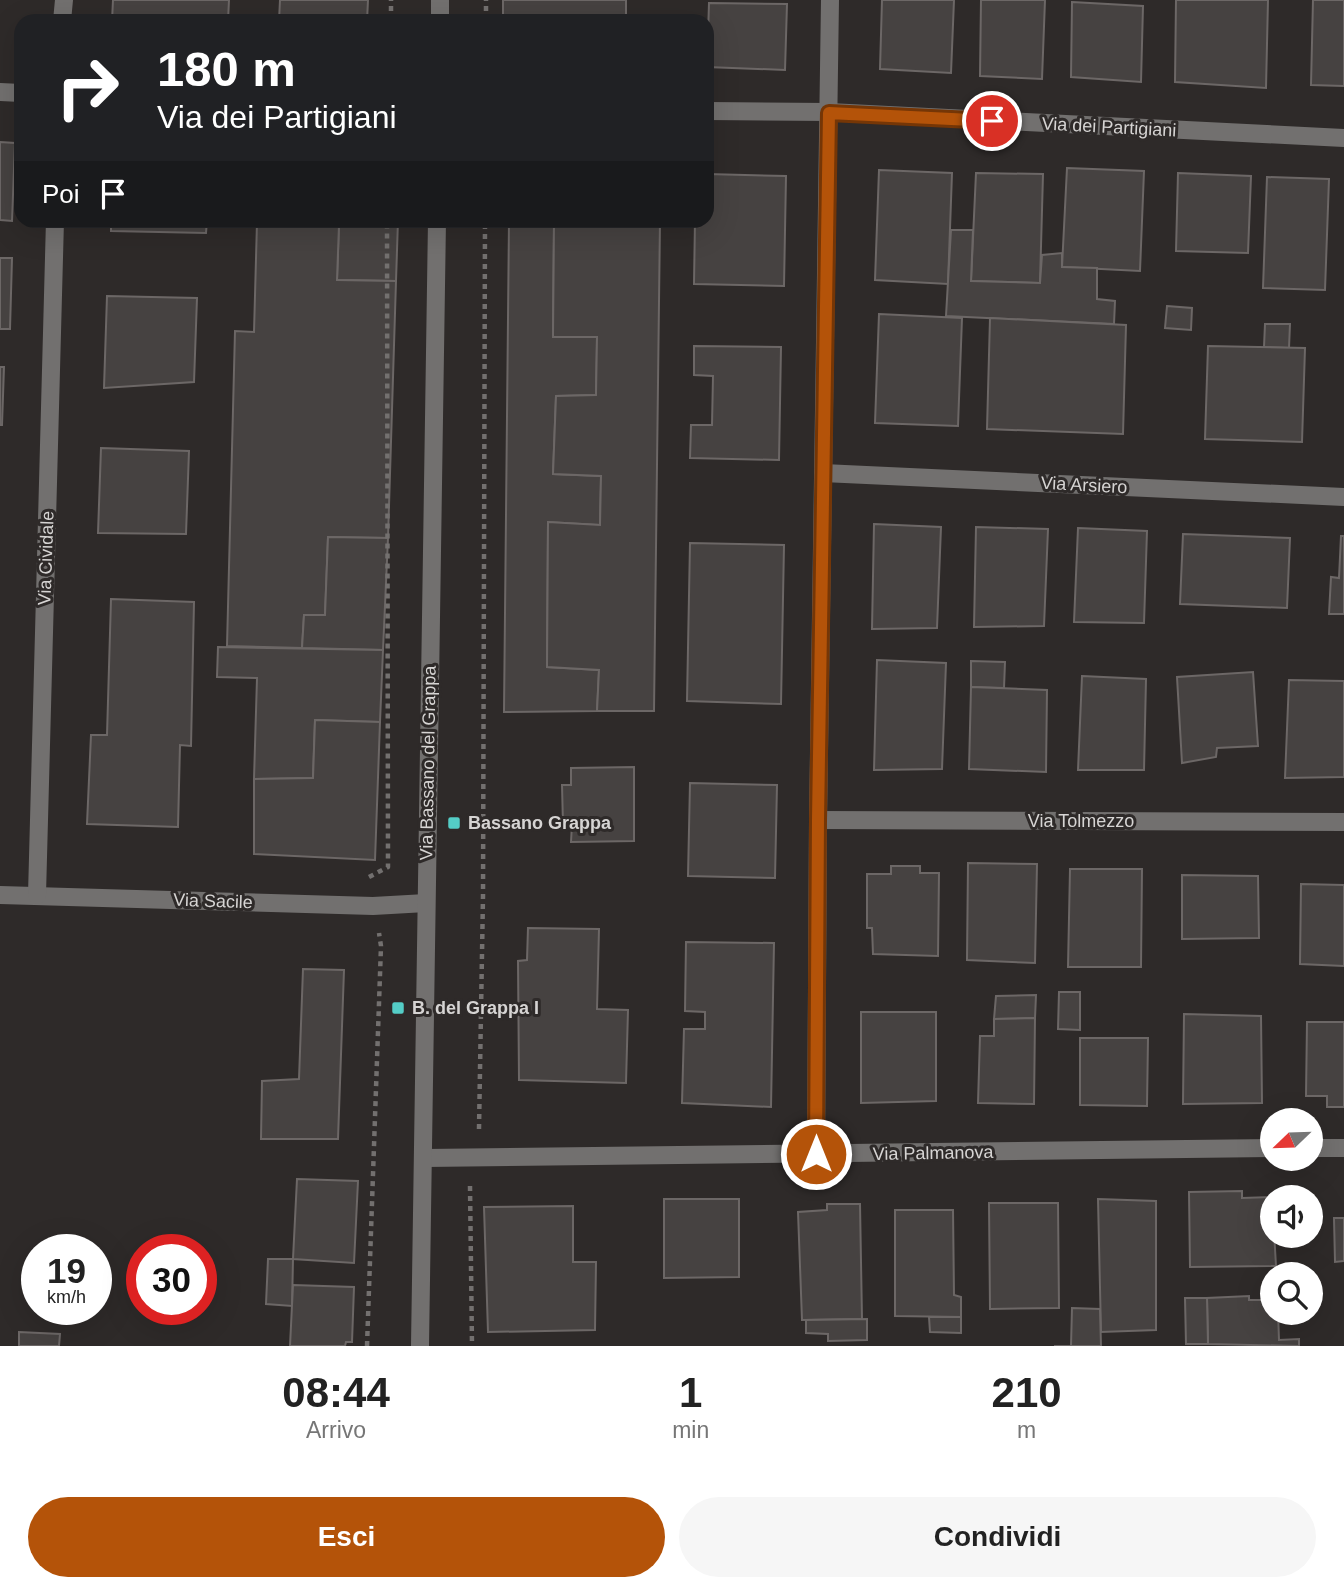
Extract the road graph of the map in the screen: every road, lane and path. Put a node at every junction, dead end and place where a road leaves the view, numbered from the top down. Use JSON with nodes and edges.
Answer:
{"nodes":[{"id":1,"x":830,"y":0,"type":"edge"},
{"id":2,"x":714,"y":111,"type":"edge"},
{"id":3,"x":829,"y":113,"type":"junction"},
{"id":4,"x":1344,"y":138,"type":"edge"},
{"id":5,"x":55,"y":228,"type":"edge"},
{"id":6,"x":387,"y":228,"type":"edge"},
{"id":7,"x":437,"y":228,"type":"edge"},
{"id":8,"x":485,"y":228,"type":"edge"},
{"id":9,"x":823,"y":473,"type":"junction"},
{"id":10,"x":1344,"y":497,"type":"edge"},
{"id":11,"x":818,"y":820,"type":"junction"},
{"id":12,"x":1344,"y":822,"type":"edge"},
{"id":13,"x":0,"y":895,"type":"edge"},
{"id":14,"x":37,"y":895,"type":"junction"},
{"id":15,"x":426,"y":903,"type":"junction"},
{"id":16,"x":373,"y":906,"type":"junction"},
{"id":17,"x":478,"y":1137,"type":"dead end"},
{"id":18,"x":1344,"y":1147,"type":"edge"},
{"id":19,"x":1323,"y":1148,"type":"edge"},
{"id":20,"x":1260,"y":1149,"type":"edge"},
{"id":21,"x":816,"y":1154,"type":"junction"},
{"id":22,"x":425,"y":1158,"type":"junction"},
{"id":23,"x":470,"y":1180,"type":"dead end"},
{"id":24,"x":422,"y":1305,"type":"junction"},
{"id":25,"x":367,"y":1346,"type":"edge"},
{"id":26,"x":420,"y":1346,"type":"edge"},
{"id":27,"x":430,"y":1346,"type":"edge"},
{"id":28,"x":472,"y":1346,"type":"edge"}],
"edges":[{"from":1,"to":3,"type":"street"},
{"from":2,"to":3,"type":"street","name":"Via dei Partigiani"},
{"from":3,"to":4,"type":"street","name":"Via dei Partigiani"},
{"from":3,"to":9,"type":"street"},
{"from":5,"to":14,"type":"street","name":"Via Cividale"},
{"from":6,"to":16,"type":"path"},
{"from":7,"to":15,"type":"street","name":"Via Bassano del Grappa"},
{"from":8,"to":17,"type":"path"},
{"from":9,"to":10,"type":"street","name":"Via Arsiero"},
{"from":9,"to":11,"type":"street"},
{"from":11,"to":12,"type":"street","name":"Via Tolmezzo"},
{"from":11,"to":21,"type":"street"},
{"from":13,"to":14,"type":"street","name":"Via Sacile"},
{"from":14,"to":16,"type":"street","name":"Via Sacile"},
{"from":15,"to":16,"type":"street","name":"Via Sacile"},
{"from":15,"to":22,"type":"street","name":"Via Bassano del Grappa"},
{"from":16,"to":25,"type":"path"},
{"from":18,"to":19,"type":"street"},
{"from":20,"to":21,"type":"street","name":"Via Palmanova"},
{"from":21,"to":22,"type":"street","name":"Via Palmanova"},
{"from":22,"to":24,"type":"street","name":"Via Bassano del Grappa"},
{"from":23,"to":28,"type":"path"},
{"from":24,"to":26,"type":"street","name":"Via Bassano del Grappa"},
{"from":24,"to":27,"type":"street","name":"Via Bassano del Grappa"}]}
